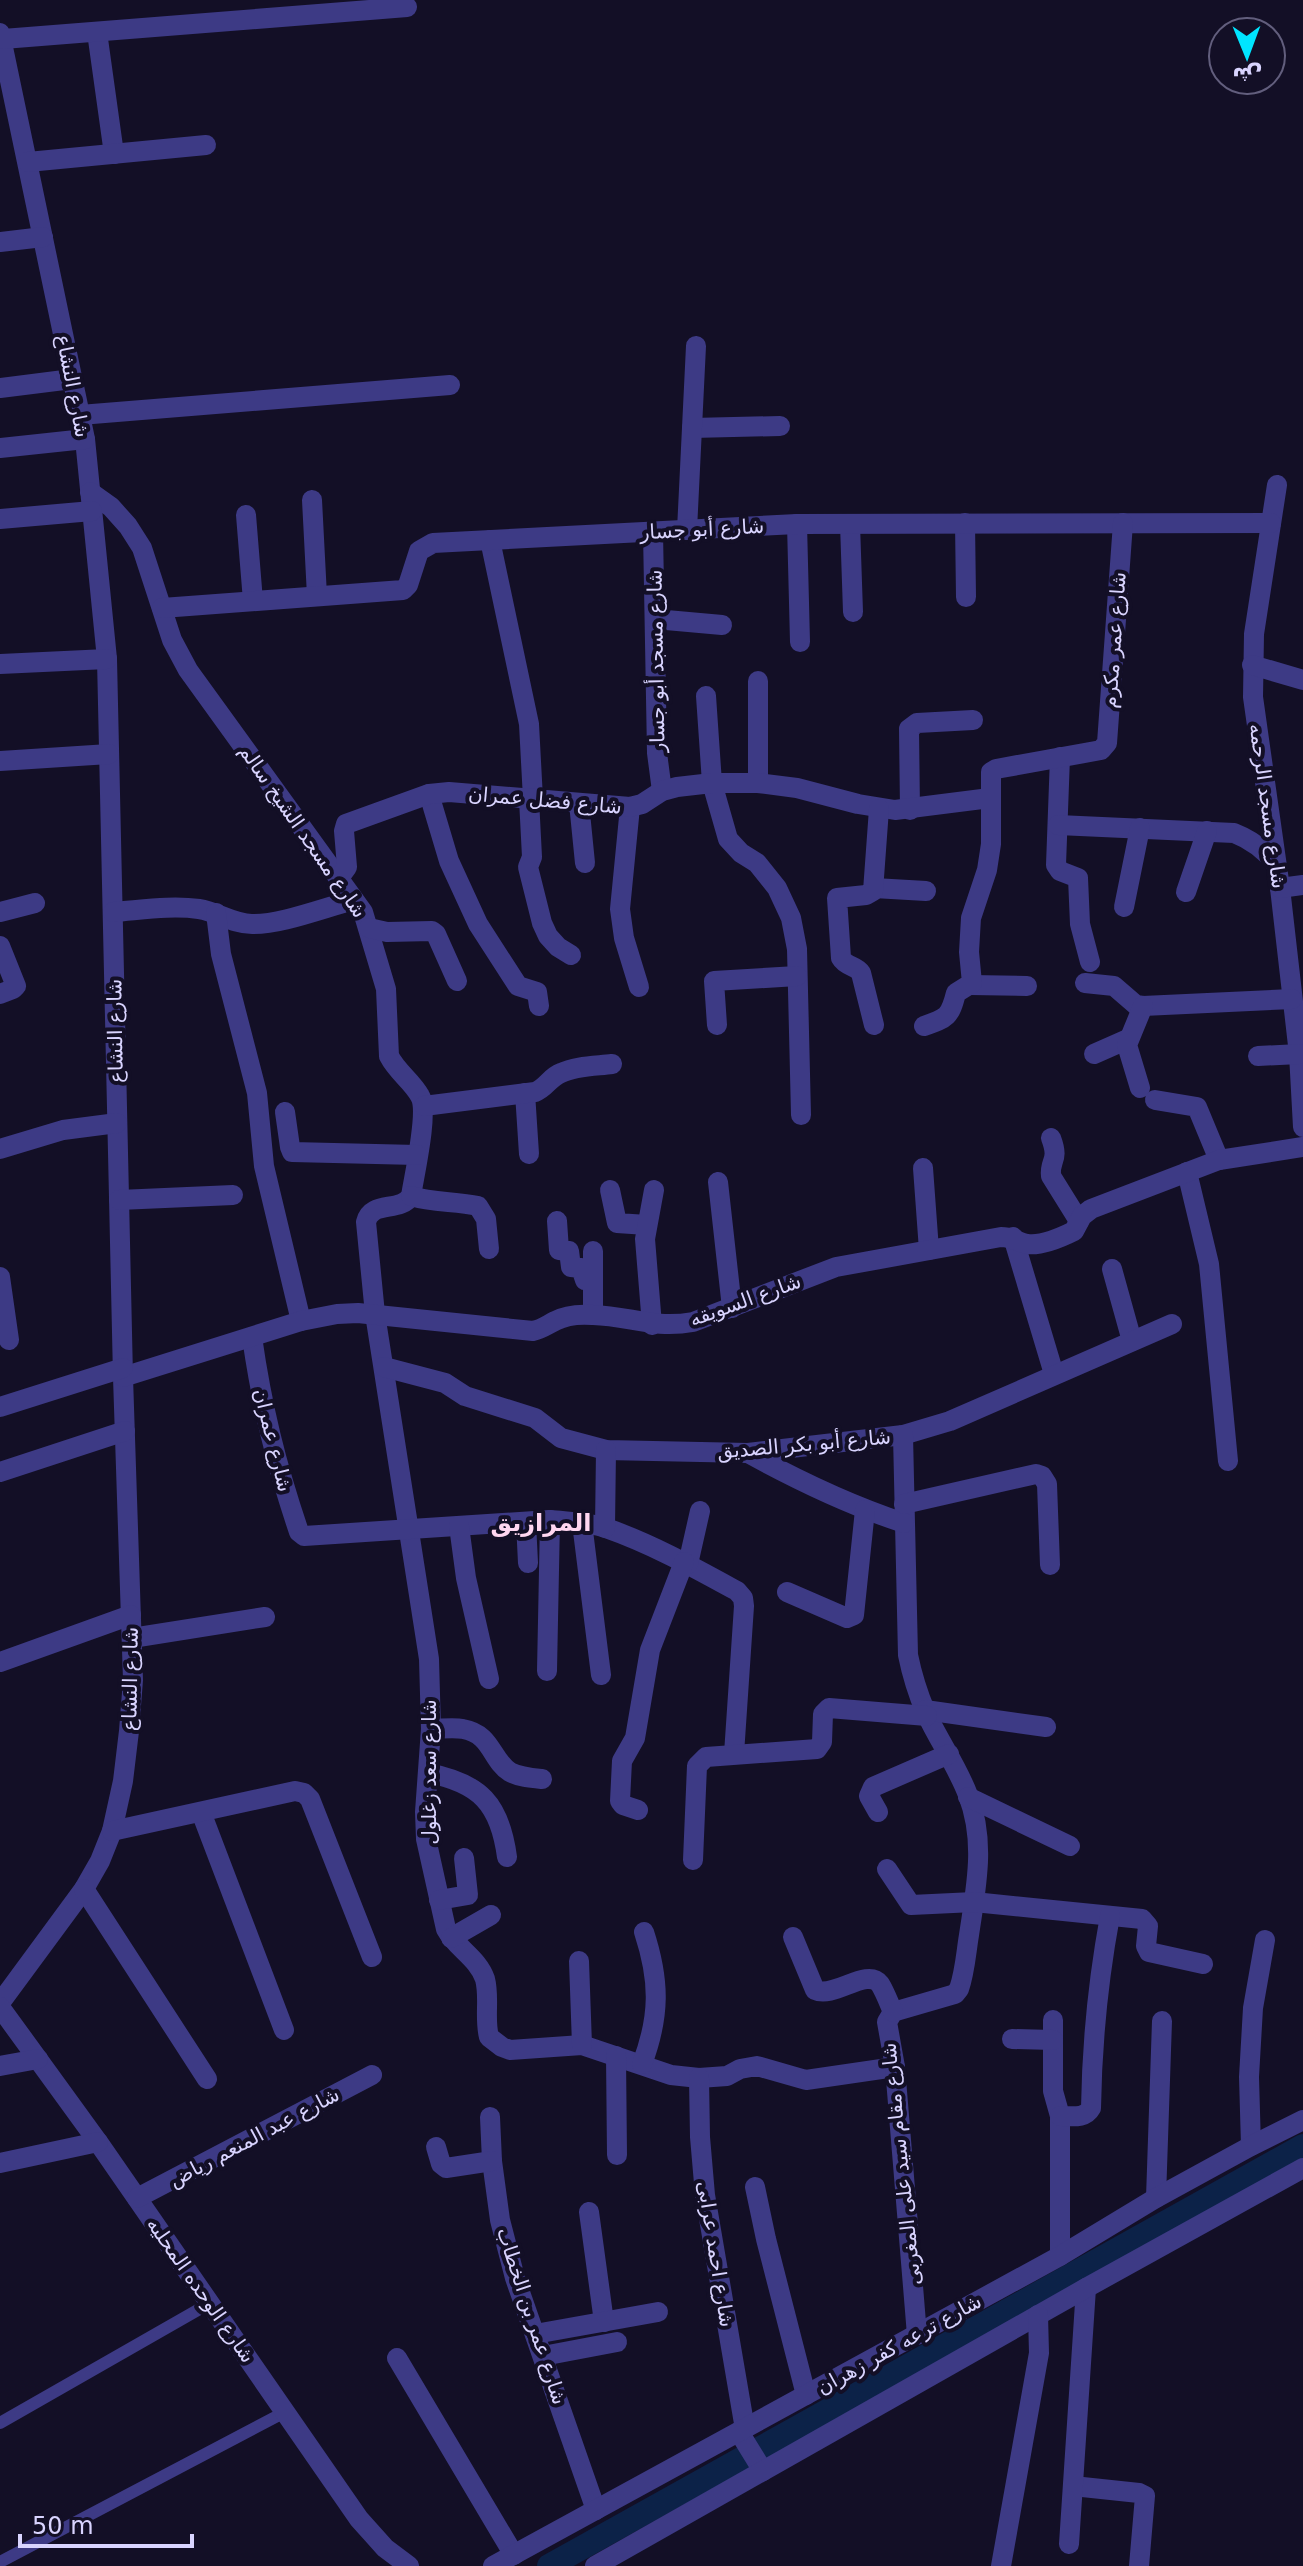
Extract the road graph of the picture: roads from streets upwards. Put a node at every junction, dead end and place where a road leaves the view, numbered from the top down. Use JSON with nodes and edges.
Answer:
{"nodes":[{"id":1,"x":407,"y":7,"type":"dead end"},
{"id":2,"x":97,"y":32,"type":"junction"},
{"id":3,"x":2,"y":36,"type":"edge"},
{"id":4,"x":206,"y":145,"type":"dead end"},
{"id":5,"x":114,"y":154,"type":"junction"},
{"id":6,"x":28,"y":162,"type":"junction"},
{"id":7,"x":43,"y":237,"type":"junction"},
{"id":8,"x":0,"y":242,"type":"edge"},
{"id":9,"x":696,"y":346,"type":"dead end"},
{"id":10,"x":72,"y":379,"type":"junction"},
{"id":11,"x":450,"y":385,"type":"dead end"},
{"id":12,"x":0,"y":388,"type":"edge"},
{"id":13,"x":80,"y":415,"type":"junction"},
{"id":14,"x":780,"y":426,"type":"dead end"},
{"id":15,"x":692,"y":428,"type":"junction"},
{"id":16,"x":85,"y":439,"type":"junction"},
{"id":17,"x":0,"y":448,"type":"edge"},
{"id":18,"x":1277,"y":485,"type":"dead end"},
{"id":19,"x":312,"y":500,"type":"dead end"},
{"id":20,"x":91,"y":502,"type":"junction"},
{"id":21,"x":246,"y":515,"type":"dead end"},
{"id":22,"x":0,"y":519,"type":"edge"},
{"id":23,"x":965,"y":523,"type":"junction"},
{"id":24,"x":1123,"y":523,"type":"junction"},
{"id":25,"x":1271,"y":523,"type":"junction"},
{"id":26,"x":797,"y":524,"type":"junction"},
{"id":27,"x":850,"y":524,"type":"junction"},
{"id":28,"x":687,"y":530,"type":"junction"},
{"id":29,"x":653,"y":532,"type":"junction"},
{"id":30,"x":490,"y":540,"type":"junction"},
{"id":31,"x":317,"y":596,"type":"junction"},
{"id":32,"x":966,"y":597,"type":"dead end"},
{"id":33,"x":253,"y":601,"type":"junction"},
{"id":34,"x":162,"y":608,"type":"junction"},
{"id":35,"x":853,"y":612,"type":"dead end"},
{"id":36,"x":655,"y":619,"type":"junction"},
{"id":37,"x":722,"y":625,"type":"dead end"},
{"id":38,"x":800,"y":642,"type":"dead end"},
{"id":39,"x":107,"y":659,"type":"junction"},
{"id":40,"x":0,"y":664,"type":"edge"},
{"id":41,"x":1252,"y":665,"type":"junction"},
{"id":42,"x":1303,"y":680,"type":"edge"},
{"id":43,"x":758,"y":681,"type":"dead end"},
{"id":44,"x":706,"y":696,"type":"dead end"},
{"id":45,"x":973,"y":720,"type":"dead end"},
{"id":46,"x":109,"y":754,"type":"junction"},
{"id":47,"x":1060,"y":757,"type":"junction"},
{"id":48,"x":0,"y":761,"type":"edge"},
{"id":49,"x":712,"y":783,"type":"junction"},
{"id":50,"x":758,"y":783,"type":"junction"},
{"id":51,"x":662,"y":791,"type":"junction"},
{"id":52,"x":429,"y":794,"type":"junction"},
{"id":53,"x":990,"y":798,"type":"junction"},
{"id":54,"x":531,"y":799,"type":"junction"},
{"id":55,"x":579,"y":803,"type":"junction"},
{"id":56,"x":630,"y":807,"type":"junction"},
{"id":57,"x":879,"y":809,"type":"junction"},
{"id":58,"x":910,"y":810,"type":"junction"},
{"id":59,"x":1058,"y":825,"type":"junction"},
{"id":60,"x":1140,"y":828,"type":"junction"},
{"id":61,"x":1207,"y":831,"type":"junction"},
{"id":62,"x":585,"y":863,"type":"dead end"},
{"id":63,"x":1276,"y":864,"type":"junction"},
{"id":64,"x":339,"y":878,"type":"junction"},
{"id":65,"x":1303,"y":885,"type":"edge"},
{"id":66,"x":874,"y":888,"type":"junction"},
{"id":67,"x":1280,"y":888,"type":"junction"},
{"id":68,"x":926,"y":891,"type":"dead end"},
{"id":69,"x":1186,"y":892,"type":"dead end"},
{"id":70,"x":354,"y":900,"type":"junction"},
{"id":71,"x":35,"y":903,"type":"dead end"},
{"id":72,"x":1124,"y":907,"type":"dead end"},
{"id":73,"x":0,"y":912,"type":"edge"},
{"id":74,"x":113,"y":912,"type":"junction"},
{"id":75,"x":216,"y":913,"type":"junction"},
{"id":76,"x":369,"y":928,"type":"junction"},
{"id":77,"x":0,"y":946,"type":"edge"},
{"id":78,"x":571,"y":955,"type":"dead end"},
{"id":79,"x":1090,"y":962,"type":"dead end"},
{"id":80,"x":1296,"y":964,"type":"edge"},
{"id":81,"x":797,"y":976,"type":"junction"},
{"id":82,"x":457,"y":981,"type":"dead end"},
{"id":83,"x":1085,"y":983,"type":"dead end"},
{"id":84,"x":970,"y":985,"type":"junction"},
{"id":85,"x":1027,"y":986,"type":"dead end"},
{"id":86,"x":639,"y":987,"type":"dead end"},
{"id":87,"x":0,"y":994,"type":"edge"},
{"id":88,"x":1292,"y":999,"type":"junction"},
{"id":89,"x":539,"y":1006,"type":"dead end"},
{"id":90,"x":1143,"y":1006,"type":"junction"},
{"id":91,"x":717,"y":1025,"type":"dead end"},
{"id":92,"x":874,"y":1025,"type":"dead end"},
{"id":93,"x":924,"y":1026,"type":"dead end"},
{"id":94,"x":1128,"y":1039,"type":"junction"},
{"id":95,"x":1094,"y":1054,"type":"dead end"},
{"id":96,"x":1299,"y":1054,"type":"junction"},
{"id":97,"x":1258,"y":1056,"type":"dead end"},
{"id":98,"x":612,"y":1064,"type":"dead end"},
{"id":99,"x":525,"y":1093,"type":"junction"},
{"id":100,"x":424,"y":1106,"type":"junction"},
{"id":101,"x":285,"y":1112,"type":"dead end"},
{"id":102,"x":801,"y":1115,"type":"dead end"},
{"id":103,"x":117,"y":1123,"type":"junction"},
{"id":104,"x":1303,"y":1127,"type":"edge"},
{"id":105,"x":1051,"y":1138,"type":"dead end"},
{"id":106,"x":1303,"y":1147,"type":"edge"},
{"id":107,"x":0,"y":1149,"type":"edge"},
{"id":108,"x":529,"y":1154,"type":"dead end"},
{"id":109,"x":417,"y":1155,"type":"junction"},
{"id":110,"x":1219,"y":1160,"type":"junction"},
{"id":111,"x":923,"y":1168,"type":"dead end"},
{"id":112,"x":1187,"y":1172,"type":"junction"},
{"id":113,"x":718,"y":1182,"type":"dead end"},
{"id":114,"x":610,"y":1190,"type":"dead end"},
{"id":115,"x":654,"y":1190,"type":"dead end"},
{"id":116,"x":233,"y":1195,"type":"dead end"},
{"id":117,"x":411,"y":1196,"type":"junction"},
{"id":118,"x":119,"y":1200,"type":"junction"},
{"id":119,"x":557,"y":1221,"type":"dead end"},
{"id":120,"x":1079,"y":1221,"type":"junction"},
{"id":121,"x":647,"y":1225,"type":"junction"},
{"id":122,"x":1013,"y":1237,"type":"junction"},
{"id":123,"x":489,"y":1249,"type":"dead end"},
{"id":124,"x":929,"y":1250,"type":"junction"},
{"id":125,"x":593,"y":1251,"type":"dead end"},
{"id":126,"x":1112,"y":1269,"type":"dead end"},
{"id":127,"x":0,"y":1277,"type":"edge"},
{"id":128,"x":593,"y":1280,"type":"junction"},
{"id":129,"x":732,"y":1308,"type":"junction"},
{"id":130,"x":375,"y":1314,"type":"junction"},
{"id":131,"x":593,"y":1315,"type":"junction"},
{"id":132,"x":301,"y":1321,"type":"junction"},
{"id":133,"x":1172,"y":1324,"type":"dead end"},
{"id":134,"x":652,"y":1325,"type":"junction"},
{"id":135,"x":252,"y":1337,"type":"junction"},
{"id":136,"x":9,"y":1340,"type":"dead end"},
{"id":137,"x":1132,"y":1341,"type":"junction"},
{"id":138,"x":384,"y":1367,"type":"junction"},
{"id":139,"x":123,"y":1372,"type":"junction"},
{"id":140,"x":1054,"y":1374,"type":"junction"},
{"id":141,"x":0,"y":1407,"type":"edge"},
{"id":142,"x":125,"y":1431,"type":"junction"},
{"id":143,"x":903,"y":1435,"type":"junction"},
{"id":144,"x":606,"y":1450,"type":"junction"},
{"id":145,"x":748,"y":1453,"type":"junction"},
{"id":146,"x":1228,"y":1461,"type":"dead end"},
{"id":147,"x":0,"y":1472,"type":"edge"},
{"id":148,"x":865,"y":1510,"type":"junction"},
{"id":149,"x":700,"y":1511,"type":"dead end"},
{"id":150,"x":904,"y":1514,"type":"junction"},
{"id":151,"x":550,"y":1520,"type":"junction"},
{"id":152,"x":526,"y":1522,"type":"junction"},
{"id":153,"x":582,"y":1523,"type":"junction"},
{"id":154,"x":459,"y":1526,"type":"junction"},
{"id":155,"x":605,"y":1528,"type":"junction"},
{"id":156,"x":408,"y":1530,"type":"junction"},
{"id":157,"x":528,"y":1563,"type":"dead end"},
{"id":158,"x":686,"y":1563,"type":"junction"},
{"id":159,"x":1050,"y":1565,"type":"dead end"},
{"id":160,"x":787,"y":1592,"type":"dead end"},
{"id":161,"x":131,"y":1615,"type":"junction"},
{"id":162,"x":265,"y":1617,"type":"dead end"},
{"id":163,"x":132,"y":1638,"type":"junction"},
{"id":164,"x":0,"y":1662,"type":"edge"},
{"id":165,"x":547,"y":1671,"type":"dead end"},
{"id":166,"x":601,"y":1675,"type":"dead end"},
{"id":167,"x":489,"y":1679,"type":"dead end"},
{"id":168,"x":926,"y":1713,"type":"junction"},
{"id":169,"x":1046,"y":1727,"type":"dead end"},
{"id":170,"x":431,"y":1729,"type":"junction"},
{"id":171,"x":734,"y":1754,"type":"junction"},
{"id":172,"x":949,"y":1754,"type":"junction"},
{"id":173,"x":428,"y":1773,"type":"junction"},
{"id":174,"x":542,"y":1779,"type":"dead end"},
{"id":175,"x":968,"y":1797,"type":"junction"},
{"id":176,"x":638,"y":1810,"type":"dead end"},
{"id":177,"x":201,"y":1812,"type":"junction"},
{"id":178,"x":878,"y":1812,"type":"dead end"},
{"id":179,"x":112,"y":1831,"type":"junction"},
{"id":180,"x":1070,"y":1846,"type":"dead end"},
{"id":181,"x":507,"y":1857,"type":"dead end"},
{"id":182,"x":464,"y":1858,"type":"dead end"},
{"id":183,"x":693,"y":1860,"type":"dead end"},
{"id":184,"x":887,"y":1869,"type":"dead end"},
{"id":185,"x":84,"y":1889,"type":"junction"},
{"id":186,"x":439,"y":1900,"type":"junction"},
{"id":187,"x":974,"y":1902,"type":"junction"},
{"id":188,"x":491,"y":1915,"type":"dead end"},
{"id":189,"x":1110,"y":1916,"type":"junction"},
{"id":190,"x":644,"y":1932,"type":"dead end"},
{"id":191,"x":793,"y":1937,"type":"dead end"},
{"id":192,"x":451,"y":1938,"type":"junction"},
{"id":193,"x":1265,"y":1940,"type":"dead end"},
{"id":194,"x":372,"y":1957,"type":"dead end"},
{"id":195,"x":579,"y":1961,"type":"dead end"},
{"id":196,"x":1203,"y":1964,"type":"dead end"},
{"id":197,"x":0,"y":2005,"type":"edge"},
{"id":198,"x":893,"y":2012,"type":"junction"},
{"id":199,"x":1162,"y":2021,"type":"dead end"},
{"id":200,"x":284,"y":2030,"type":"dead end"},
{"id":201,"x":1012,"y":2039,"type":"dead end"},
{"id":202,"x":582,"y":2045,"type":"junction"},
{"id":203,"x":616,"y":2056,"type":"junction"},
{"id":204,"x":38,"y":2059,"type":"junction"},
{"id":205,"x":642,"y":2064,"type":"junction"},
{"id":206,"x":0,"y":2066,"type":"edge"},
{"id":207,"x":895,"y":2067,"type":"junction"},
{"id":208,"x":372,"y":2075,"type":"dead end"},
{"id":209,"x":699,"y":2078,"type":"junction"},
{"id":210,"x":207,"y":2079,"type":"dead end"},
{"id":211,"x":1060,"y":2116,"type":"junction"},
{"id":212,"x":490,"y":2117,"type":"dead end"},
{"id":213,"x":1303,"y":2120,"type":"edge"},
{"id":214,"x":98,"y":2142,"type":"junction"},
{"id":215,"x":1251,"y":2146,"type":"junction"},
{"id":216,"x":436,"y":2147,"type":"dead end"},
{"id":217,"x":617,"y":2155,"type":"dead end"},
{"id":218,"x":492,"y":2161,"type":"junction"},
{"id":219,"x":0,"y":2163,"type":"edge"},
{"id":220,"x":1303,"y":2168,"type":"edge"},
{"id":221,"x":755,"y":2187,"type":"dead end"},
{"id":222,"x":137,"y":2198,"type":"junction"},
{"id":223,"x":1156,"y":2198,"type":"junction"},
{"id":224,"x":589,"y":2212,"type":"dead end"},
{"id":225,"x":1060,"y":2256,"type":"junction"},
{"id":226,"x":1086,"y":2288,"type":"junction"},
{"id":227,"x":658,"y":2312,"type":"dead end"},
{"id":228,"x":1038,"y":2315,"type":"junction"},
{"id":229,"x":604,"y":2322,"type":"junction"},
{"id":230,"x":535,"y":2334,"type":"junction"},
{"id":231,"x":917,"y":2335,"type":"junction"},
{"id":232,"x":617,"y":2342,"type":"dead end"},
{"id":233,"x":543,"y":2356,"type":"junction"},
{"id":234,"x":397,"y":2358,"type":"dead end"},
{"id":235,"x":806,"y":2395,"type":"junction"},
{"id":236,"x":742,"y":2430,"type":"junction"},
{"id":237,"x":763,"y":2471,"type":"junction"},
{"id":238,"x":1073,"y":2486,"type":"junction"},
{"id":239,"x":596,"y":2510,"type":"junction"},
{"id":240,"x":1069,"y":2544,"type":"dead end"},
{"id":241,"x":514,"y":2555,"type":"junction"},
{"id":242,"x":608,"y":2563,"type":"edge"},
{"id":243,"x":409,"y":2566,"type":"edge"},
{"id":244,"x":493,"y":2566,"type":"edge"},
{"id":245,"x":1001,"y":2566,"type":"edge"},
{"id":246,"x":1139,"y":2566,"type":"edge"}],
"edges":[{"from":1,"to":2,"type":"street"},
{"from":2,"to":3,"type":"street"},
{"from":2,"to":5,"type":"street"},
{"from":3,"to":6,"type":"street","name":"شارع النشاع"},
{"from":4,"to":5,"type":"street"},
{"from":5,"to":6,"type":"street"},
{"from":6,"to":7,"type":"street","name":"شارع النشاع"},
{"from":7,"to":8,"type":"street"},
{"from":7,"to":10,"type":"street","name":"شارع النشاع"},
{"from":9,"to":15,"type":"street"},
{"from":10,"to":12,"type":"street"},
{"from":10,"to":13,"type":"street","name":"شارع النشاع"},
{"from":11,"to":13,"type":"street"},
{"from":13,"to":16,"type":"street","name":"شارع النشاع"},
{"from":14,"to":15,"type":"street"},
{"from":15,"to":28,"type":"street"},
{"from":16,"to":17,"type":"street"},
{"from":16,"to":20,"type":"street","name":"شارع النشاع"},
{"from":18,"to":25,"type":"street","name":"شارع مسجد الرحمه"},
{"from":19,"to":31,"type":"street"},
{"from":20,"to":22,"type":"street"},
{"from":20,"to":34,"type":"street","name":"شارع مسجد الشيخ سالم"},
{"from":20,"to":39,"type":"street","name":"شارع النشاع"},
{"from":21,"to":33,"type":"street"},
{"from":23,"to":24,"type":"street","name":"شارع أبو جسار"},
{"from":23,"to":27,"type":"street","name":"شارع أبو جسار"},
{"from":23,"to":32,"type":"street"},
{"from":24,"to":25,"type":"street","name":"شارع أبو جسار"},
{"from":24,"to":47,"type":"street","name":"شارع عمر مكرم"},
{"from":25,"to":41,"type":"street","name":"شارع مسجد الرحمه"},
{"from":26,"to":27,"type":"street","name":"شارع أبو جسار"},
{"from":26,"to":28,"type":"street","name":"شارع أبو جسار"},
{"from":26,"to":38,"type":"street"},
{"from":27,"to":35,"type":"street"},
{"from":28,"to":29,"type":"street","name":"شارع أبو جسار"},
{"from":29,"to":30,"type":"street","name":"شارع أبو جسار"},
{"from":29,"to":36,"type":"street","name":"شارع مسجد أبو جسار"},
{"from":30,"to":31,"type":"street","name":"شارع أبو جسار"},
{"from":30,"to":54,"type":"street"},
{"from":31,"to":33,"type":"street","name":"شارع أبو جسار"},
{"from":33,"to":34,"type":"street","name":"شارع أبو جسار"},
{"from":34,"to":64,"type":"street","name":"شارع مسجد الشيخ سالم"},
{"from":36,"to":37,"type":"street"},
{"from":36,"to":51,"type":"street","name":"شارع مسجد أبو جسار"},
{"from":39,"to":40,"type":"street"},
{"from":39,"to":46,"type":"street","name":"شارع النشاع"},
{"from":41,"to":42,"type":"street"},
{"from":41,"to":63,"type":"street","name":"شارع مسجد الرحمه"},
{"from":43,"to":50,"type":"street"},
{"from":44,"to":49,"type":"street"},
{"from":45,"to":58,"type":"street"},
{"from":46,"to":48,"type":"street"},
{"from":46,"to":74,"type":"street","name":"شارع النشاع"},
{"from":47,"to":53,"type":"street"},
{"from":47,"to":59,"type":"street"},
{"from":49,"to":50,"type":"street","name":"شارع فضل عمران"},
{"from":49,"to":51,"type":"street","name":"شارع فضل عمران"},
{"from":49,"to":81,"type":"street"},
{"from":50,"to":57,"type":"street","name":"شارع فضل عمران"},
{"from":51,"to":56,"type":"street","name":"شارع فضل عمران"},
{"from":52,"to":54,"type":"street","name":"شارع فضل عمران"},
{"from":52,"to":64,"type":"street","name":"شارع فضل عمران"},
{"from":52,"to":89,"type":"street"},
{"from":53,"to":58,"type":"street","name":"شارع فضل عمران"},
{"from":53,"to":84,"type":"street"},
{"from":54,"to":55,"type":"street","name":"شارع فضل عمران"},
{"from":54,"to":78,"type":"street"},
{"from":55,"to":56,"type":"street","name":"شارع فضل عمران"},
{"from":55,"to":62,"type":"street"},
{"from":56,"to":86,"type":"street"},
{"from":57,"to":58,"type":"street","name":"شارع فضل عمران"},
{"from":57,"to":66,"type":"street"},
{"from":59,"to":60,"type":"street"},
{"from":59,"to":79,"type":"street"},
{"from":60,"to":61,"type":"street"},
{"from":60,"to":72,"type":"street"},
{"from":61,"to":63,"type":"street"},
{"from":61,"to":69,"type":"street"},
{"from":63,"to":67,"type":"street","name":"شارع مسجد الرحمه"},
{"from":64,"to":70,"type":"street","name":"شارع مسجد الشيخ سالم"},
{"from":65,"to":67,"type":"street"},
{"from":66,"to":68,"type":"street"},
{"from":66,"to":92,"type":"street"},
{"from":67,"to":80,"type":"street","name":"شارع مسجد الرحمه"},
{"from":70,"to":75,"type":"street"},
{"from":70,"to":76,"type":"street","name":"شارع مسجد الشيخ سالم"},
{"from":71,"to":73,"type":"street"},
{"from":74,"to":75,"type":"street"},
{"from":74,"to":103,"type":"street","name":"شارع النشاع"},
{"from":75,"to":132,"type":"street"},
{"from":76,"to":82,"type":"street"},
{"from":76,"to":100,"type":"street","name":"شارع مسجد الشيخ سالم"},
{"from":77,"to":87,"type":"street"},
{"from":80,"to":88,"type":"street","name":"شارع مسجد الرحمه"},
{"from":81,"to":91,"type":"street"},
{"from":81,"to":102,"type":"street"},
{"from":83,"to":90,"type":"street"},
{"from":84,"to":85,"type":"street"},
{"from":84,"to":93,"type":"street"},
{"from":88,"to":90,"type":"street"},
{"from":88,"to":96,"type":"street","name":"شارع مسجد الرحمه"},
{"from":90,"to":94,"type":"street"},
{"from":94,"to":95,"type":"street"},
{"from":94,"to":110,"type":"street"},
{"from":96,"to":97,"type":"street"},
{"from":96,"to":104,"type":"street","name":"شارع مسجد الرحمه"},
{"from":98,"to":99,"type":"street"},
{"from":99,"to":100,"type":"street"},
{"from":99,"to":108,"type":"street"},
{"from":100,"to":109,"type":"street"},
{"from":101,"to":109,"type":"street"},
{"from":103,"to":107,"type":"street"},
{"from":103,"to":118,"type":"street","name":"شارع النشاع"},
{"from":105,"to":120,"type":"street"},
{"from":106,"to":110,"type":"street","name":"شارع السويقه"},
{"from":109,"to":117,"type":"street"},
{"from":110,"to":112,"type":"street","name":"شارع السويقه"},
{"from":111,"to":124,"type":"street"},
{"from":112,"to":120,"type":"street","name":"شارع السويقه"},
{"from":112,"to":146,"type":"street"},
{"from":113,"to":129,"type":"street"},
{"from":114,"to":121,"type":"street"},
{"from":115,"to":121,"type":"street"},
{"from":116,"to":118,"type":"street"},
{"from":117,"to":123,"type":"street"},
{"from":117,"to":130,"type":"street"},
{"from":118,"to":139,"type":"street","name":"شارع النشاع"},
{"from":119,"to":128,"type":"street"},
{"from":120,"to":122,"type":"street","name":"شارع السويقه"},
{"from":121,"to":134,"type":"street"},
{"from":122,"to":124,"type":"street","name":"شارع السويقه"},
{"from":122,"to":140,"type":"street"},
{"from":124,"to":129,"type":"street","name":"شارع السويقه"},
{"from":125,"to":128,"type":"street"},
{"from":126,"to":137,"type":"street"},
{"from":127,"to":136,"type":"street"},
{"from":128,"to":131,"type":"street"},
{"from":129,"to":134,"type":"street","name":"شارع السويقه"},
{"from":130,"to":131,"type":"street","name":"شارع السويقه"},
{"from":130,"to":132,"type":"street","name":"شارع السويقه"},
{"from":130,"to":138,"type":"street","name":"شارع سعد زغلول"},
{"from":131,"to":134,"type":"street","name":"شارع السويقه"},
{"from":132,"to":135,"type":"street","name":"شارع السويقه"},
{"from":133,"to":137,"type":"street","name":"شارع أبو بكر الصديق"},
{"from":135,"to":139,"type":"street","name":"شارع السويقه"},
{"from":135,"to":156,"type":"street","name":"شارع عمران"},
{"from":137,"to":140,"type":"street","name":"شارع أبو بكر الصديق"},
{"from":138,"to":144,"type":"street","name":"شارع أبو بكر الصديق"},
{"from":138,"to":156,"type":"street","name":"شارع سعد زغلول"},
{"from":139,"to":141,"type":"street","name":"شارع السويقه"},
{"from":139,"to":142,"type":"street","name":"شارع النشاع"},
{"from":140,"to":143,"type":"street","name":"شارع أبو بكر الصديق"},
{"from":142,"to":147,"type":"street"},
{"from":142,"to":161,"type":"street","name":"شارع النشاع"},
{"from":143,"to":145,"type":"street","name":"شارع أبو بكر الصديق"},
{"from":143,"to":150,"type":"street","name":"شارع مقام سيد على المغربى"},
{"from":144,"to":145,"type":"street","name":"شارع أبو بكر الصديق"},
{"from":144,"to":155,"type":"street"},
{"from":145,"to":148,"type":"street"},
{"from":148,"to":150,"type":"street"},
{"from":148,"to":160,"type":"street"},
{"from":149,"to":158,"type":"street"},
{"from":150,"to":159,"type":"street"},
{"from":150,"to":168,"type":"street","name":"شارع مقام سيد على المغربى"},
{"from":151,"to":152,"type":"street"},
{"from":151,"to":153,"type":"street"},
{"from":151,"to":165,"type":"street"},
{"from":152,"to":154,"type":"street"},
{"from":152,"to":157,"type":"street"},
{"from":153,"to":155,"type":"street"},
{"from":153,"to":166,"type":"street"},
{"from":154,"to":156,"type":"street"},
{"from":154,"to":167,"type":"street"},
{"from":155,"to":158,"type":"street"},
{"from":156,"to":170,"type":"street","name":"شارع سعد زغلول"},
{"from":158,"to":171,"type":"street"},
{"from":158,"to":176,"type":"street"},
{"from":161,"to":163,"type":"street","name":"شارع النشاع"},
{"from":161,"to":164,"type":"street"},
{"from":162,"to":163,"type":"street"},
{"from":163,"to":179,"type":"street","name":"شارع النشاع"},
{"from":168,"to":169,"type":"street"},
{"from":168,"to":171,"type":"street"},
{"from":168,"to":172,"type":"street","name":"شارع مقام سيد على المغربى"},
{"from":170,"to":173,"type":"street","name":"شارع سعد زغلول"},
{"from":170,"to":174,"type":"street"},
{"from":171,"to":183,"type":"street"},
{"from":172,"to":175,"type":"street","name":"شارع مقام سيد على المغربى"},
{"from":172,"to":178,"type":"street"},
{"from":173,"to":181,"type":"street"},
{"from":173,"to":186,"type":"street","name":"شارع سعد زغلول"},
{"from":175,"to":180,"type":"street"},
{"from":175,"to":187,"type":"street","name":"شارع مقام سيد على المغربى"},
{"from":177,"to":179,"type":"street"},
{"from":177,"to":194,"type":"street"},
{"from":177,"to":200,"type":"street"},
{"from":179,"to":185,"type":"street","name":"شارع النشاع"},
{"from":182,"to":186,"type":"street"},
{"from":184,"to":187,"type":"street"},
{"from":185,"to":197,"type":"street","name":"شارع النشاع"},
{"from":185,"to":210,"type":"street"},
{"from":186,"to":192,"type":"street","name":"شارع سعد زغلول"},
{"from":187,"to":189,"type":"street"},
{"from":187,"to":198,"type":"street","name":"شارع مقام سيد على المغربى"},
{"from":188,"to":192,"type":"street"},
{"from":189,"to":196,"type":"street"},
{"from":189,"to":211,"type":"street"},
{"from":190,"to":205,"type":"street"},
{"from":191,"to":198,"type":"street"},
{"from":192,"to":202,"type":"street","name":"شارع سعد زغلول"},
{"from":193,"to":215,"type":"street"},
{"from":195,"to":202,"type":"street"},
{"from":197,"to":204,"type":"street","name":"شارع الوحده المحليه"},
{"from":198,"to":207,"type":"street","name":"شارع مقام سيد على المغربى"},
{"from":199,"to":223,"type":"street"},
{"from":201,"to":211,"type":"street"},
{"from":202,"to":203,"type":"street","name":"شارع سعد زغلول"},
{"from":203,"to":205,"type":"street","name":"شارع سعد زغلول"},
{"from":203,"to":217,"type":"street"},
{"from":204,"to":206,"type":"street"},
{"from":204,"to":214,"type":"street","name":"شارع الوحده المحليه"},
{"from":205,"to":209,"type":"street","name":"شارع سعد زغلول"},
{"from":207,"to":209,"type":"street","name":"شارع سعد زغلول"},
{"from":207,"to":231,"type":"street","name":"شارع مقام سيد على المغربى"},
{"from":208,"to":222,"type":"street","name":"شارع عبد المنعم رياض"},
{"from":209,"to":236,"type":"street","name":"شارع احمد عرابى"},
{"from":211,"to":225,"type":"street"},
{"from":212,"to":218,"type":"street","name":"شارع عمر بن الخطاب"},
{"from":213,"to":215,"type":"street","name":"شارع ترعه كفر زهران"},
{"from":214,"to":219,"type":"street"},
{"from":214,"to":222,"type":"street","name":"شارع الوحده المحليه"},
{"from":215,"to":223,"type":"street","name":"شارع ترعه كفر زهران"},
{"from":216,"to":218,"type":"street"},
{"from":218,"to":230,"type":"street","name":"شارع عمر بن الخطاب"},
{"from":220,"to":226,"type":"street"},
{"from":221,"to":235,"type":"street"},
{"from":222,"to":243,"type":"street","name":"شارع الوحده المحليه"},
{"from":223,"to":225,"type":"street","name":"شارع ترعه كفر زهران"},
{"from":224,"to":229,"type":"street"},
{"from":225,"to":231,"type":"street","name":"شارع ترعه كفر زهران"},
{"from":226,"to":228,"type":"street"},
{"from":226,"to":238,"type":"street"},
{"from":227,"to":229,"type":"street"},
{"from":228,"to":237,"type":"street"},
{"from":228,"to":245,"type":"street"},
{"from":229,"to":230,"type":"street"},
{"from":230,"to":233,"type":"street","name":"شارع عمر بن الخطاب"},
{"from":231,"to":235,"type":"street","name":"شارع ترعه كفر زهران"},
{"from":232,"to":233,"type":"street"},
{"from":233,"to":239,"type":"street","name":"شارع عمر بن الخطاب"},
{"from":234,"to":241,"type":"street"},
{"from":235,"to":236,"type":"street","name":"شارع ترعه كفر زهران"},
{"from":236,"to":237,"type":"street"},
{"from":236,"to":239,"type":"street","name":"شارع ترعه كفر زهران"},
{"from":237,"to":242,"type":"street"},
{"from":238,"to":240,"type":"street"},
{"from":238,"to":246,"type":"street"},
{"from":239,"to":241,"type":"street","name":"شارع ترعه كفر زهران"},
{"from":241,"to":244,"type":"street","name":"شارع ترعه كفر زهران"}]}
